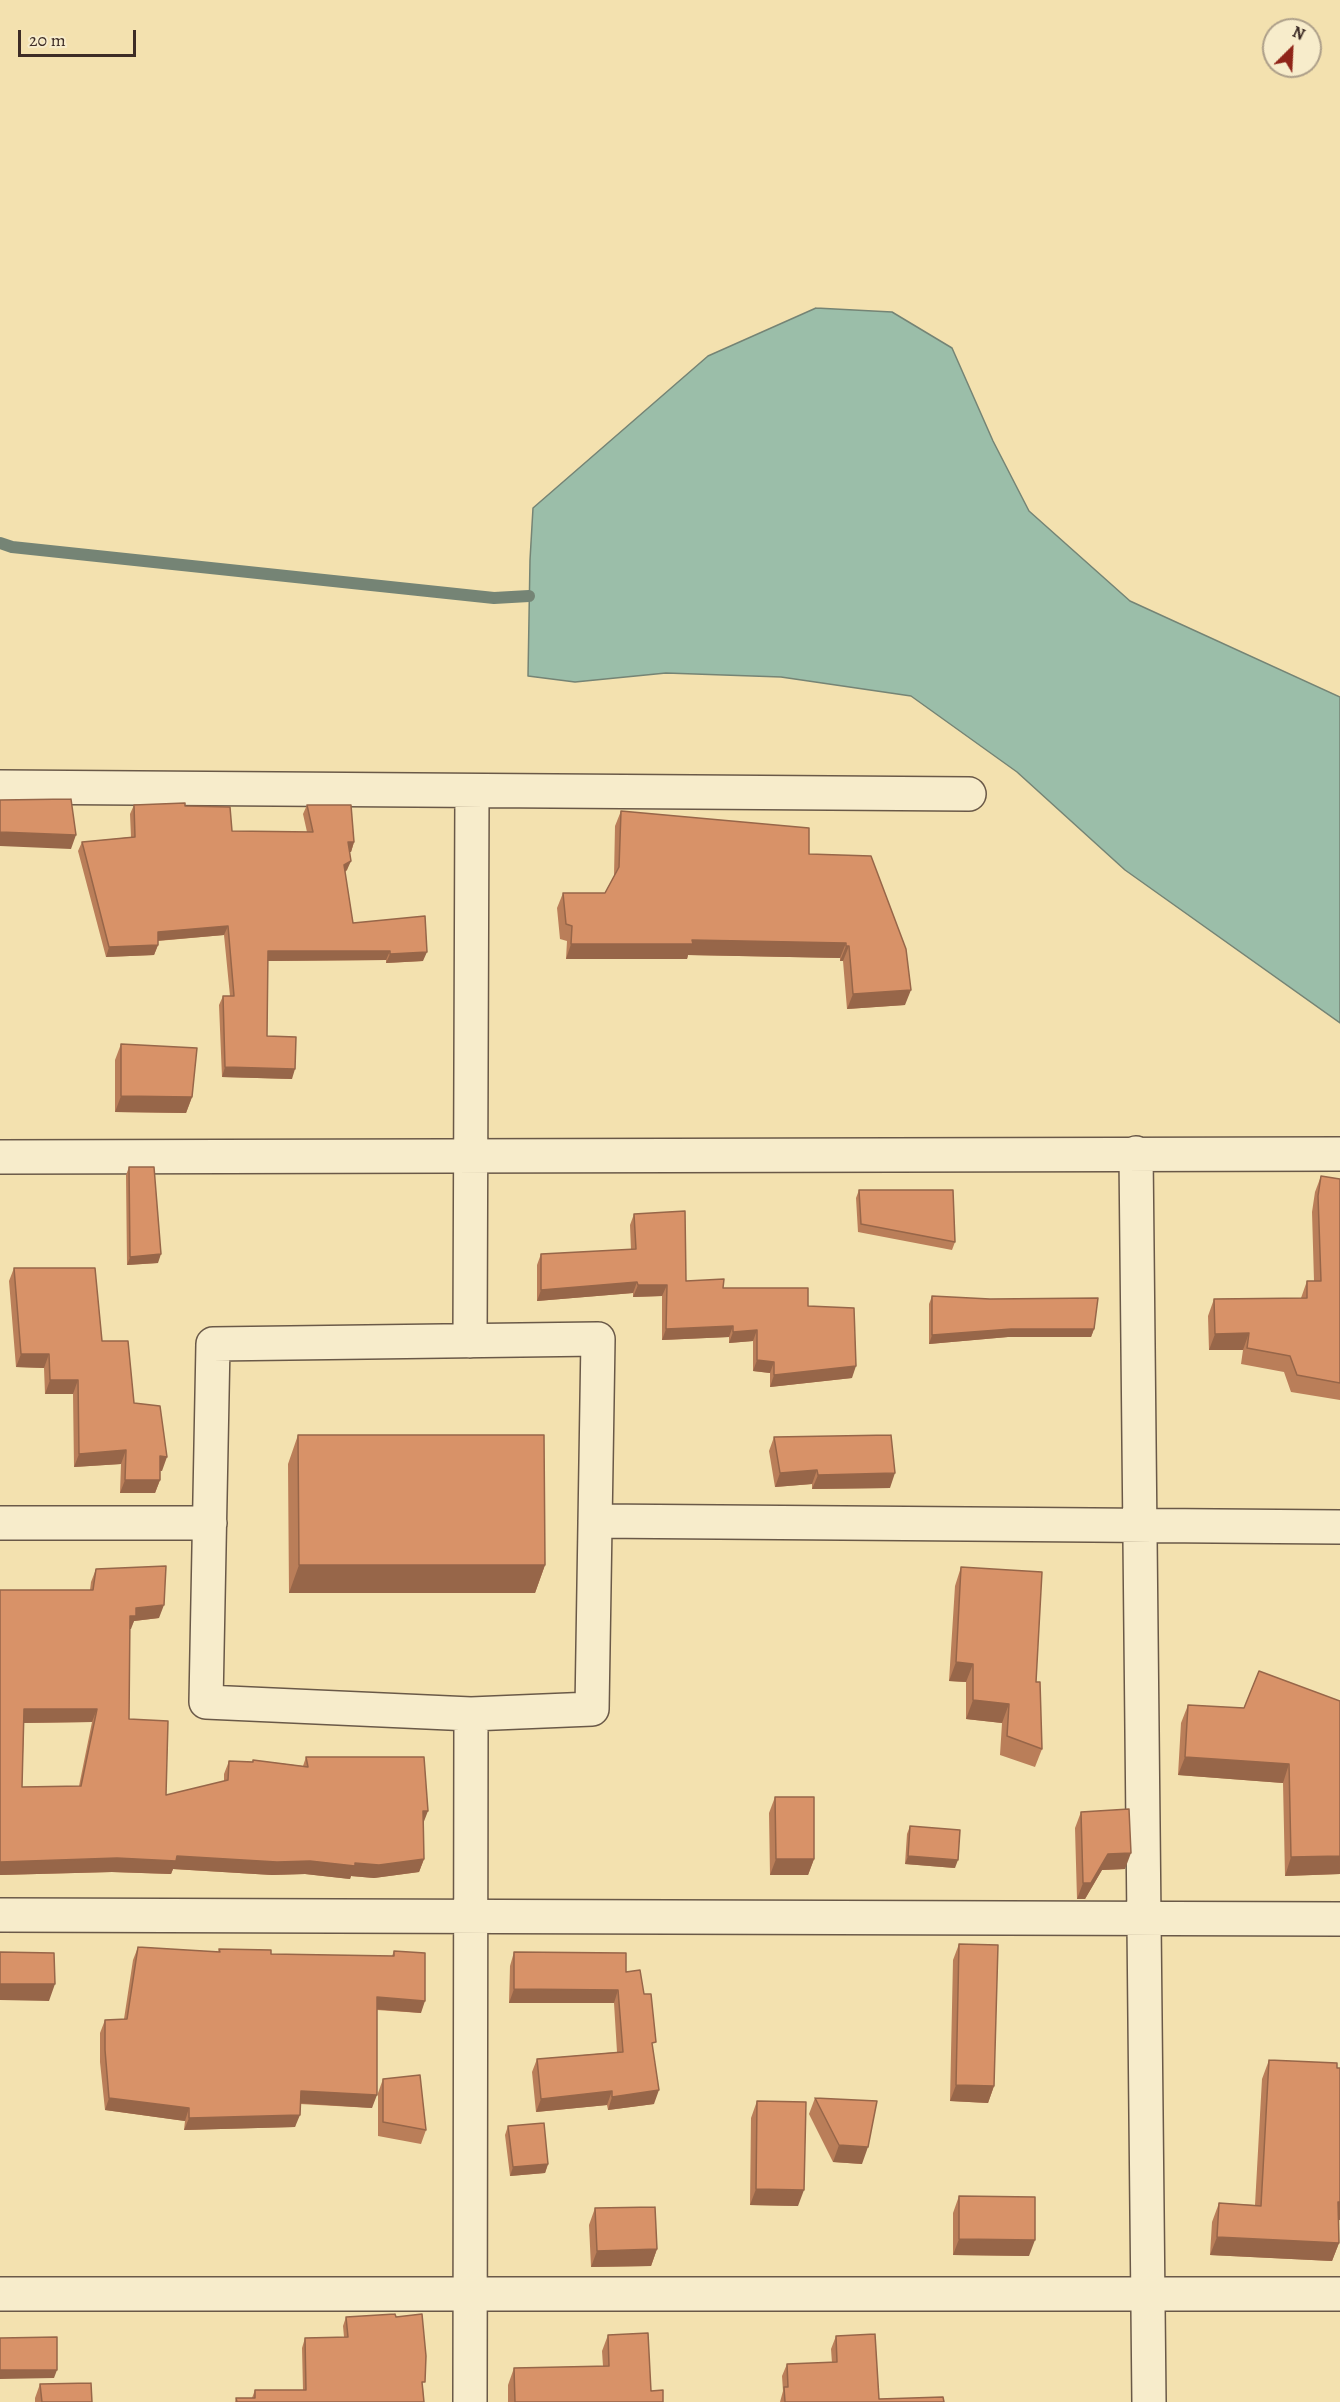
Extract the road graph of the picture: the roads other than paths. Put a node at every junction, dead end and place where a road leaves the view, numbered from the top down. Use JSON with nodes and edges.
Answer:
{"nodes":[{"id":1,"x":0,"y":787,"type":"edge"},
{"id":2,"x":472,"y":791,"type":"junction"},
{"id":3,"x":969,"y":794,"type":"dead end"},
{"id":4,"x":1136,"y":1153,"type":"junction"},
{"id":5,"x":471,"y":1154,"type":"junction"},
{"id":6,"x":1340,"y":1154,"type":"edge"},
{"id":7,"x":0,"y":1157,"type":"edge"},
{"id":8,"x":470,"y":1341,"type":"junction"},
{"id":9,"x":595,"y":1521,"type":"junction"},
{"id":10,"x":0,"y":1523,"type":"edge"},
{"id":11,"x":210,"y":1523,"type":"junction"},
{"id":12,"x":1140,"y":1526,"type":"junction"},
{"id":13,"x":1340,"y":1527,"type":"edge"},
{"id":14,"x":471,"y":1714,"type":"junction"},
{"id":15,"x":0,"y":1915,"type":"edge"},
{"id":16,"x":470,"y":1915,"type":"junction"},
{"id":17,"x":1144,"y":1918,"type":"junction"},
{"id":18,"x":1340,"y":1919,"type":"edge"},
{"id":19,"x":471,"y":2293,"type":"junction"},
{"id":20,"x":0,"y":2294,"type":"edge"},
{"id":21,"x":1148,"y":2294,"type":"junction"},
{"id":22,"x":1340,"y":2294,"type":"edge"},
{"id":23,"x":470,"y":2402,"type":"edge"},
{"id":24,"x":1149,"y":2402,"type":"edge"}],
"edges":[{"from":1,"to":2,"type":"street"},
{"from":2,"to":3,"type":"street"},
{"from":2,"to":5,"type":"street"},
{"from":4,"to":5,"type":"street"},
{"from":4,"to":6,"type":"street"},
{"from":4,"to":12,"type":"street"},
{"from":5,"to":7,"type":"street"},
{"from":5,"to":8,"type":"street"},
{"from":8,"to":9,"type":"street"},
{"from":8,"to":11,"type":"street"},
{"from":9,"to":12,"type":"street"},
{"from":9,"to":14,"type":"street"},
{"from":10,"to":11,"type":"street"},
{"from":11,"to":14,"type":"street"},
{"from":12,"to":13,"type":"street"},
{"from":12,"to":17,"type":"street"},
{"from":14,"to":16,"type":"street"},
{"from":15,"to":16,"type":"street"},
{"from":16,"to":17,"type":"street"},
{"from":16,"to":19,"type":"street"},
{"from":17,"to":18,"type":"street"},
{"from":17,"to":21,"type":"street"},
{"from":19,"to":20,"type":"street"},
{"from":19,"to":21,"type":"street"},
{"from":19,"to":23,"type":"street"},
{"from":21,"to":22,"type":"street"},
{"from":21,"to":24,"type":"street"}]}
